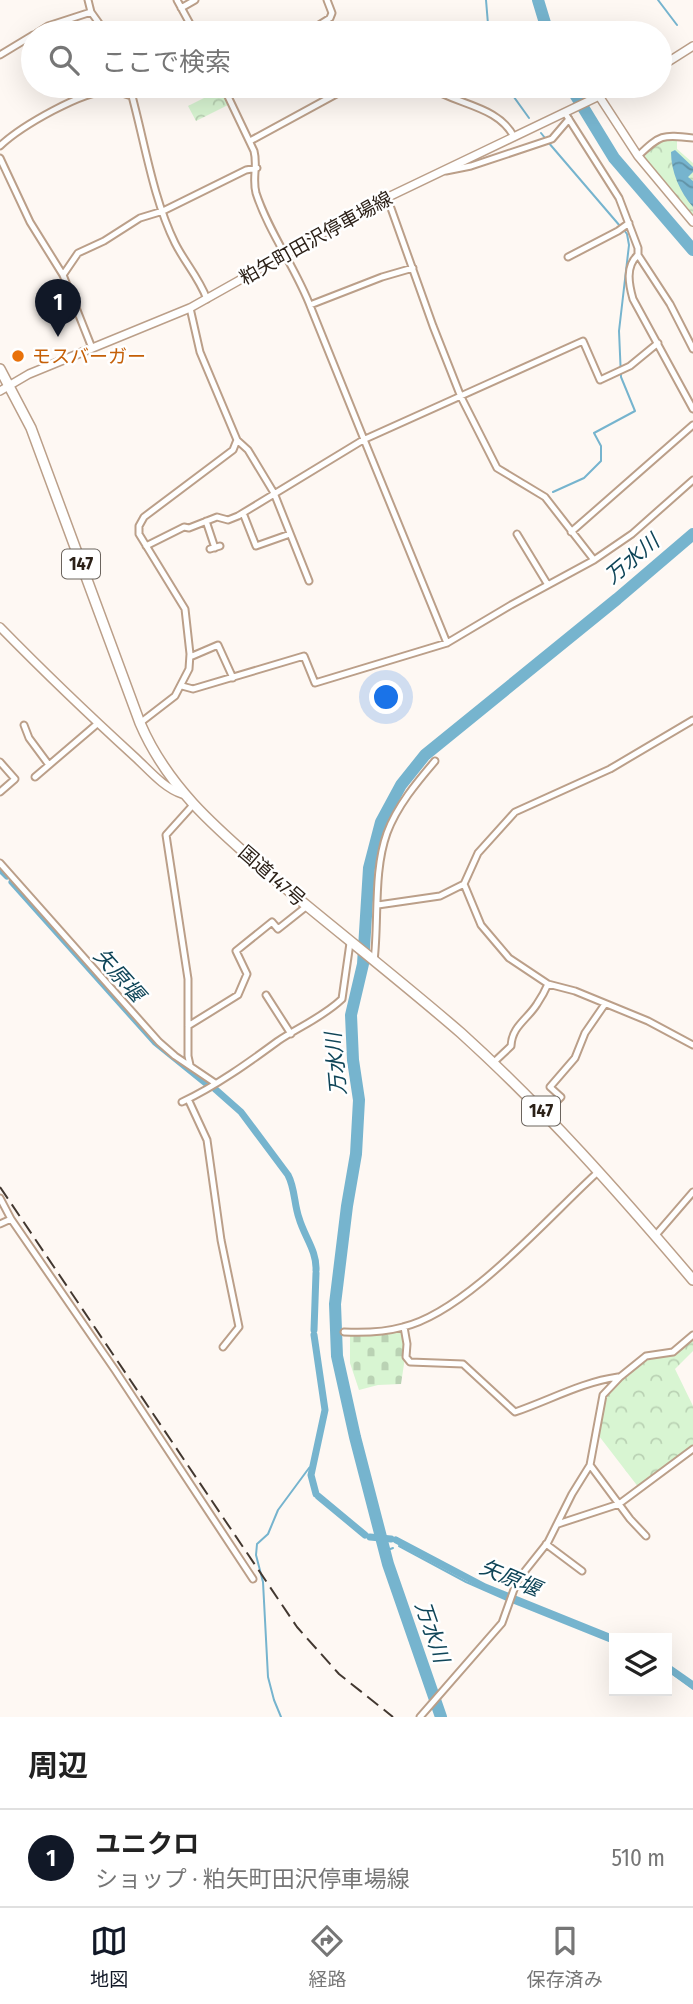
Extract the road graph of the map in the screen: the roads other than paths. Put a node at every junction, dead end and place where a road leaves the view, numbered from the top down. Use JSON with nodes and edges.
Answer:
{"nodes":[{"id":1,"x":88,"y":0,"type":"edge"},
{"id":2,"x":177,"y":0,"type":"edge"},
{"id":3,"x":194,"y":0,"type":"edge"},
{"id":4,"x":327,"y":0,"type":"edge"},
{"id":5,"x":181,"y":8,"type":"junction"},
{"id":6,"x":91,"y":12,"type":"junction"},
{"id":7,"x":63,"y":21,"type":"edge"},
{"id":8,"x":97,"y":21,"type":"edge"},
{"id":9,"x":188,"y":21,"type":"edge"},
{"id":10,"x":325,"y":21,"type":"edge"},
{"id":11,"x":21,"y":42,"type":"edge"},
{"id":12,"x":693,"y":46,"type":"edge"},
{"id":13,"x":0,"y":55,"type":"edge"},
{"id":14,"x":672,"y":59,"type":"edge"},
{"id":15,"x":79,"y":98,"type":"edge"},
{"id":16,"x":133,"y":98,"type":"edge"},
{"id":17,"x":229,"y":98,"type":"edge"},
{"id":18,"x":329,"y":98,"type":"edge"},
{"id":19,"x":449,"y":98,"type":"edge"},
{"id":20,"x":594,"y":98,"type":"edge"},
{"id":21,"x":597,"y":98,"type":"edge"},
{"id":22,"x":568,"y":114,"type":"junction"},
{"id":23,"x":514,"y":137,"type":"junction"},
{"id":24,"x":693,"y":138,"type":"edge"},
{"id":25,"x":250,"y":141,"type":"junction"},
{"id":26,"x":0,"y":146,"type":"edge"},
{"id":27,"x":638,"y":156,"type":"junction"},
{"id":28,"x":0,"y":158,"type":"edge"},
{"id":29,"x":257,"y":168,"type":"junction"},
{"id":30,"x":438,"y":173,"type":"junction"},
{"id":31,"x":387,"y":197,"type":"junction"},
{"id":32,"x":163,"y":211,"type":"junction"},
{"id":33,"x":693,"y":222,"type":"edge"},
{"id":34,"x":628,"y":224,"type":"junction"},
{"id":35,"x":638,"y":255,"type":"junction"},
{"id":36,"x":285,"y":256,"type":"junction"},
{"id":37,"x":568,"y":257,"type":"dead end"},
{"id":38,"x":413,"y":268,"type":"junction"},
{"id":39,"x":63,"y":275,"type":"junction"},
{"id":40,"x":207,"y":299,"type":"junction"},
{"id":41,"x":310,"y":305,"type":"junction"},
{"id":42,"x":190,"y":308,"type":"junction"},
{"id":43,"x":658,"y":343,"type":"junction"},
{"id":44,"x":92,"y":348,"type":"junction"},
{"id":45,"x":693,"y":349,"type":"edge"},
{"id":46,"x":0,"y":369,"type":"edge"},
{"id":47,"x":10,"y":384,"type":"junction"},
{"id":48,"x":0,"y":391,"type":"edge"},
{"id":49,"x":461,"y":397,"type":"junction"},
{"id":50,"x":693,"y":409,"type":"edge"},
{"id":51,"x":693,"y":425,"type":"edge"},
{"id":52,"x":237,"y":440,"type":"junction"},
{"id":53,"x":363,"y":440,"type":"junction"},
{"id":54,"x":693,"y":480,"type":"edge"},
{"id":55,"x":274,"y":493,"type":"junction"},
{"id":56,"x":243,"y":513,"type":"junction"},
{"id":57,"x":206,"y":521,"type":"junction"},
{"id":58,"x":571,"y":532,"type":"junction"},
{"id":59,"x":290,"y":534,"type":"junction"},
{"id":60,"x":517,"y":534,"type":"dead end"},
{"id":61,"x":146,"y":546,"type":"junction"},
{"id":62,"x":215,"y":548,"type":"dead end"},
{"id":63,"x":594,"y":560,"type":"junction"},
{"id":64,"x":309,"y":581,"type":"dead end"},
{"id":65,"x":548,"y":585,"type":"junction"},
{"id":66,"x":0,"y":627,"type":"edge"},
{"id":67,"x":447,"y":643,"type":"junction"},
{"id":68,"x":190,"y":657,"type":"junction"},
{"id":69,"x":233,"y":678,"type":"junction"},
{"id":70,"x":182,"y":686,"type":"junction"},
{"id":71,"x":693,"y":720,"type":"edge"},
{"id":72,"x":139,"y":723,"type":"junction"},
{"id":73,"x":97,"y":724,"type":"junction"},
{"id":74,"x":24,"y":725,"type":"dead end"},
{"id":75,"x":139,"y":761,"type":"junction"},
{"id":76,"x":159,"y":761,"type":"junction"},
{"id":77,"x":435,"y":761,"type":"dead end"},
{"id":78,"x":0,"y":762,"type":"edge"},
{"id":79,"x":49,"y":765,"type":"junction"},
{"id":80,"x":35,"y":777,"type":"dead end"},
{"id":81,"x":0,"y":792,"type":"edge"},
{"id":82,"x":182,"y":794,"type":"junction"},
{"id":83,"x":193,"y":805,"type":"junction"},
{"id":84,"x":0,"y":863,"type":"edge"},
{"id":85,"x":464,"y":884,"type":"junction"},
{"id":86,"x":378,"y":905,"type":"junction"},
{"id":87,"x":307,"y":906,"type":"junction"},
{"id":88,"x":351,"y":944,"type":"junction"},
{"id":89,"x":373,"y":960,"type":"junction"},
{"id":90,"x":548,"y":984,"type":"junction"},
{"id":91,"x":266,"y":995,"type":"dead end"},
{"id":92,"x":605,"y":1004,"type":"junction"},
{"id":93,"x":188,"y":1026,"type":"junction"},
{"id":94,"x":291,"y":1034,"type":"junction"},
{"id":95,"x":693,"y":1045,"type":"edge"},
{"id":96,"x":493,"y":1063,"type":"junction"},
{"id":97,"x":190,"y":1066,"type":"junction"},
{"id":98,"x":215,"y":1083,"type":"junction"},
{"id":99,"x":544,"y":1114,"type":"junction"},
{"id":100,"x":599,"y":1171,"type":"junction"},
{"id":101,"x":693,"y":1192,"type":"edge"},
{"id":102,"x":0,"y":1198,"type":"edge"},
{"id":103,"x":11,"y":1219,"type":"junction"},
{"id":104,"x":0,"y":1224,"type":"edge"},
{"id":105,"x":655,"y":1236,"type":"junction"},
{"id":106,"x":693,"y":1280,"type":"edge"},
{"id":107,"x":404,"y":1327,"type":"junction"},
{"id":108,"x":344,"y":1332,"type":"dead end"},
{"id":109,"x":693,"y":1335,"type":"edge"},
{"id":110,"x":223,"y":1347,"type":"dead end"},
{"id":111,"x":620,"y":1377,"type":"junction"},
{"id":112,"x":693,"y":1448,"type":"edge"},
{"id":113,"x":686,"y":1454,"type":"junction"},
{"id":114,"x":693,"y":1462,"type":"edge"},
{"id":115,"x":590,"y":1465,"type":"junction"},
{"id":116,"x":619,"y":1504,"type":"junction"},
{"id":117,"x":558,"y":1524,"type":"junction"},
{"id":118,"x":646,"y":1536,"type":"dead end"},
{"id":119,"x":546,"y":1544,"type":"junction"},
{"id":120,"x":582,"y":1571,"type":"dead end"},
{"id":121,"x":253,"y":1579,"type":"dead end"},
{"id":122,"x":420,"y":1717,"type":"edge"}],
"edges":[{"from":1,"to":6,"type":"street"},
{"from":2,"to":5,"type":"street"},
{"from":3,"to":5,"type":"street"},
{"from":4,"to":10,"type":"street"},
{"from":5,"to":9,"type":"street"},
{"from":6,"to":7,"type":"street"},
{"from":6,"to":8,"type":"street"},
{"from":11,"to":13,"type":"street"},
{"from":12,"to":14,"type":"main road"},
{"from":15,"to":26,"type":"street"},
{"from":16,"to":32,"type":"street"},
{"from":17,"to":25,"type":"street"},
{"from":18,"to":25,"type":"street"},
{"from":19,"to":23,"type":"street"},
{"from":20,"to":22,"type":"main road","name":"粕矢町田沢停車場線"},
{"from":21,"to":27,"type":"main road"},
{"from":22,"to":23,"type":"main road","name":"粕矢町田沢停車場線"},
{"from":22,"to":30,"type":"street"},
{"from":22,"to":34,"type":"street"},
{"from":23,"to":30,"type":"main road","name":"粕矢町田沢停車場線"},
{"from":24,"to":27,"type":"street"},
{"from":25,"to":29,"type":"street"},
{"from":27,"to":33,"type":"main road"},
{"from":28,"to":39,"type":"street"},
{"from":29,"to":32,"type":"street"},
{"from":29,"to":36,"type":"street"},
{"from":30,"to":31,"type":"main road","name":"粕矢町田沢停車場線"},
{"from":31,"to":36,"type":"main road","name":"粕矢町田沢停車場線"},
{"from":31,"to":38,"type":"street"},
{"from":32,"to":39,"type":"street"},
{"from":32,"to":40,"type":"street"},
{"from":34,"to":35,"type":"street"},
{"from":34,"to":37,"type":"street"},
{"from":35,"to":43,"type":"street"},
{"from":35,"to":45,"type":"street"},
{"from":36,"to":40,"type":"main road","name":"粕矢町田沢停車場線"},
{"from":36,"to":41,"type":"street"},
{"from":38,"to":41,"type":"street"},
{"from":38,"to":49,"type":"street"},
{"from":39,"to":44,"type":"street"},
{"from":40,"to":42,"type":"main road","name":"粕矢町田沢停車場線"},
{"from":41,"to":53,"type":"street"},
{"from":42,"to":44,"type":"main road","name":"粕矢町田沢停車場線"},
{"from":42,"to":52,"type":"street"},
{"from":43,"to":49,"type":"street"},
{"from":43,"to":50,"type":"street"},
{"from":44,"to":47,"type":"main road","name":"粕矢町田沢停車場線"},
{"from":46,"to":47,"type":"highway","name":"国道147号","number":"147"},
{"from":47,"to":48,"type":"main road","name":"粕矢町田沢停車場線"},
{"from":47,"to":72,"type":"highway","name":"国道147号","number":"147"},
{"from":49,"to":53,"type":"street"},
{"from":49,"to":58,"type":"street"},
{"from":51,"to":58,"type":"street"},
{"from":52,"to":55,"type":"street"},
{"from":52,"to":61,"type":"street"},
{"from":53,"to":55,"type":"street"},
{"from":53,"to":67,"type":"street"},
{"from":54,"to":63,"type":"street"},
{"from":55,"to":56,"type":"street"},
{"from":55,"to":59,"type":"street"},
{"from":56,"to":57,"type":"street"},
{"from":56,"to":59,"type":"street"},
{"from":57,"to":61,"type":"street"},
{"from":57,"to":62,"type":"street"},
{"from":58,"to":63,"type":"street"},
{"from":59,"to":64,"type":"street"},
{"from":60,"to":65,"type":"street"},
{"from":61,"to":68,"type":"street"},
{"from":63,"to":65,"type":"street"},
{"from":65,"to":67,"type":"street"},
{"from":66,"to":73,"type":"main road"},
{"from":67,"to":69,"type":"street"},
{"from":68,"to":69,"type":"street"},
{"from":68,"to":70,"type":"street"},
{"from":69,"to":70,"type":"street"},
{"from":70,"to":72,"type":"street"},
{"from":71,"to":85,"type":"street"},
{"from":72,"to":76,"type":"highway","name":"国道147号","number":"147"},
{"from":73,"to":75,"type":"main road"},
{"from":73,"to":79,"type":"street"},
{"from":74,"to":79,"type":"street"},
{"from":75,"to":76,"type":"main road"},
{"from":75,"to":82,"type":"main road"},
{"from":76,"to":82,"type":"highway","name":"国道147号","number":"147"},
{"from":77,"to":86,"type":"street"},
{"from":78,"to":81,"type":"street"},
{"from":79,"to":80,"type":"street"},
{"from":82,"to":83,"type":"highway","name":"国道147号","number":"147"},
{"from":83,"to":87,"type":"highway","name":"国道147号","number":"147"},
{"from":83,"to":93,"type":"street"},
{"from":84,"to":97,"type":"street"},
{"from":85,"to":86,"type":"street"},
{"from":85,"to":90,"type":"street"},
{"from":86,"to":89,"type":"street"},
{"from":87,"to":88,"type":"highway","name":"国道147号","number":"147"},
{"from":87,"to":93,"type":"street"},
{"from":88,"to":89,"type":"highway","name":"国道147号","number":"147"},
{"from":88,"to":94,"type":"street"},
{"from":89,"to":96,"type":"highway","name":"国道147号","number":"147"},
{"from":90,"to":92,"type":"street"},
{"from":90,"to":96,"type":"street"},
{"from":91,"to":94,"type":"street"},
{"from":92,"to":95,"type":"street"},
{"from":92,"to":99,"type":"street"},
{"from":93,"to":97,"type":"street"},
{"from":94,"to":98,"type":"street"},
{"from":96,"to":99,"type":"highway","name":"国道147号","number":"147"},
{"from":97,"to":98,"type":"street"},
{"from":98,"to":110,"type":"street"},
{"from":99,"to":100,"type":"highway","name":"国道147号","number":"147"},
{"from":100,"to":105,"type":"highway","name":"国道147号","number":"147"},
{"from":100,"to":107,"type":"street"},
{"from":101,"to":105,"type":"street"},
{"from":102,"to":103,"type":"street"},
{"from":103,"to":104,"type":"street"},
{"from":103,"to":121,"type":"street"},
{"from":105,"to":106,"type":"highway","name":"国道147号","number":"147"},
{"from":107,"to":108,"type":"street"},
{"from":107,"to":111,"type":"street"},
{"from":109,"to":111,"type":"street"},
{"from":111,"to":115,"type":"street"},
{"from":112,"to":113,"type":"street"},
{"from":113,"to":114,"type":"street"},
{"from":113,"to":116,"type":"street"},
{"from":115,"to":116,"type":"street"},
{"from":115,"to":117,"type":"street"},
{"from":116,"to":117,"type":"street"},
{"from":116,"to":118,"type":"street"},
{"from":117,"to":119,"type":"street"},
{"from":119,"to":120,"type":"street"},
{"from":119,"to":122,"type":"street"}]}
